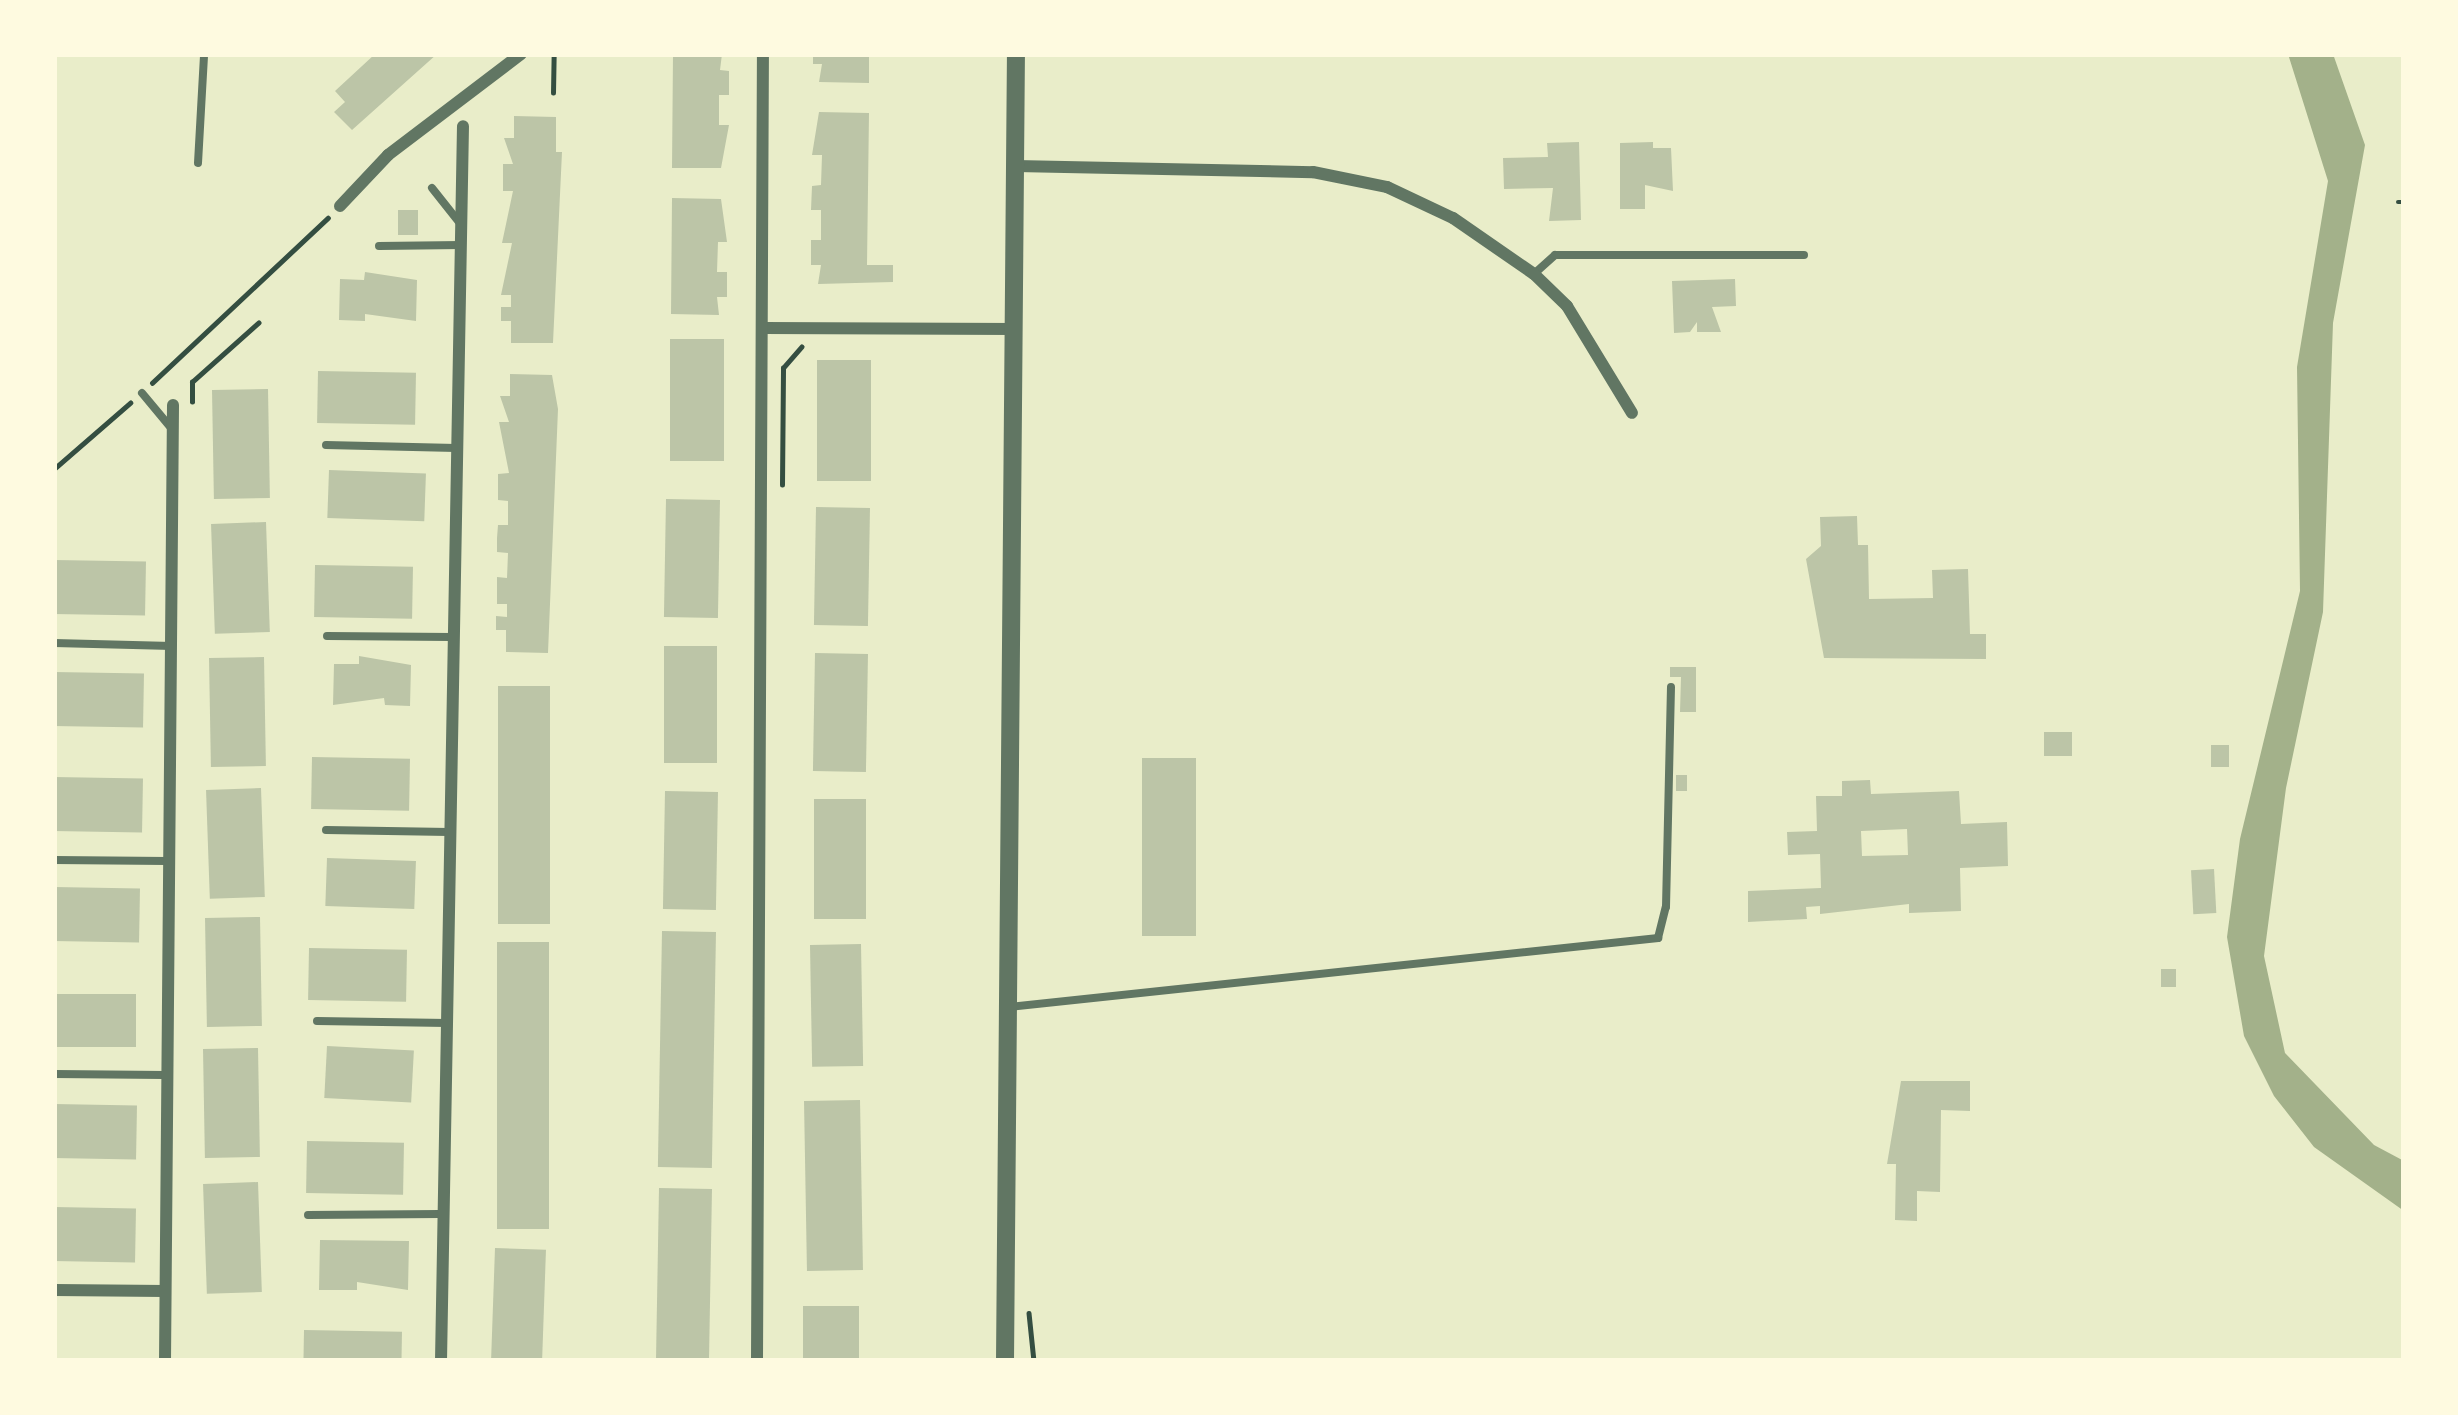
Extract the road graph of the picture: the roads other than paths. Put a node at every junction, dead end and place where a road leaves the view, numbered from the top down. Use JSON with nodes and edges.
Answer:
{"nodes":[{"id":1,"x":204,"y":54,"type":"edge"},
{"id":2,"x":521,"y":54,"type":"edge"},
{"id":3,"x":763,"y":54,"type":"edge"},
{"id":4,"x":1016,"y":54,"type":"edge"},
{"id":5,"x":463,"y":126,"type":"dead end"},
{"id":6,"x":198,"y":163,"type":"dead end"},
{"id":7,"x":1016,"y":166,"type":"junction"},
{"id":8,"x":432,"y":188,"type":"dead end"},
{"id":9,"x":340,"y":206,"type":"road end"},
{"id":10,"x":460,"y":223,"type":"junction"},
{"id":11,"x":461,"y":245,"type":"junction"},
{"id":12,"x":379,"y":246,"type":"dead end"},
{"id":13,"x":1804,"y":255,"type":"dead end"},
{"id":14,"x":1534,"y":274,"type":"junction"},
{"id":15,"x":764,"y":328,"type":"junction"},
{"id":16,"x":1016,"y":329,"type":"junction"},
{"id":17,"x":142,"y":393,"type":"road end"},
{"id":18,"x":173,"y":406,"type":"dead end"},
{"id":19,"x":1632,"y":413,"type":"dead end"},
{"id":20,"x":174,"y":432,"type":"junction"},
{"id":21,"x":326,"y":445,"type":"dead end"},
{"id":22,"x":456,"y":448,"type":"junction"},
{"id":23,"x":327,"y":636,"type":"dead end"},
{"id":24,"x":451,"y":637,"type":"junction"},
{"id":25,"x":54,"y":644,"type":"edge"},
{"id":26,"x":172,"y":646,"type":"junction"},
{"id":27,"x":1671,"y":687,"type":"dead end"},
{"id":28,"x":326,"y":830,"type":"dead end"},
{"id":29,"x":448,"y":832,"type":"junction"},
{"id":30,"x":54,"y":860,"type":"edge"},
{"id":31,"x":167,"y":861,"type":"junction"},
{"id":32,"x":1008,"y":1007,"type":"junction"},
{"id":33,"x":316,"y":1022,"type":"dead end"},
{"id":34,"x":447,"y":1023,"type":"junction"},
{"id":35,"x":54,"y":1074,"type":"edge"},
{"id":36,"x":164,"y":1075,"type":"junction"},
{"id":37,"x":440,"y":1214,"type":"junction"},
{"id":38,"x":308,"y":1215,"type":"dead end"},
{"id":39,"x":54,"y":1290,"type":"edge"},
{"id":40,"x":166,"y":1291,"type":"junction"},
{"id":41,"x":165,"y":1361,"type":"edge"},
{"id":42,"x":441,"y":1361,"type":"edge"},
{"id":43,"x":757,"y":1361,"type":"edge"},
{"id":44,"x":1005,"y":1361,"type":"edge"}],
"edges":[{"from":1,"to":6,"type":"lane"},
{"from":2,"to":9,"type":"street"},
{"from":3,"to":15,"type":"street"},
{"from":4,"to":7,"type":"street"},
{"from":5,"to":10,"type":"street"},
{"from":7,"to":14,"type":"street"},
{"from":7,"to":16,"type":"street"},
{"from":8,"to":10,"type":"lane"},
{"from":10,"to":11,"type":"street"},
{"from":11,"to":12,"type":"lane"},
{"from":11,"to":22,"type":"street"},
{"from":13,"to":14,"type":"lane"},
{"from":14,"to":19,"type":"street"},
{"from":15,"to":16,"type":"street"},
{"from":15,"to":43,"type":"street"},
{"from":16,"to":32,"type":"street"},
{"from":17,"to":20,"type":"lane"},
{"from":18,"to":20,"type":"street"},
{"from":20,"to":26,"type":"street"},
{"from":21,"to":22,"type":"lane"},
{"from":22,"to":24,"type":"street"},
{"from":23,"to":24,"type":"lane"},
{"from":24,"to":29,"type":"street"},
{"from":25,"to":26,"type":"lane"},
{"from":26,"to":31,"type":"street"},
{"from":27,"to":32,"type":"lane"},
{"from":28,"to":29,"type":"lane"},
{"from":29,"to":34,"type":"street"},
{"from":30,"to":31,"type":"lane"},
{"from":31,"to":36,"type":"street"},
{"from":32,"to":44,"type":"street"},
{"from":33,"to":34,"type":"lane"},
{"from":34,"to":37,"type":"street"},
{"from":35,"to":36,"type":"lane"},
{"from":36,"to":40,"type":"street"},
{"from":37,"to":38,"type":"lane"},
{"from":37,"to":42,"type":"street"},
{"from":39,"to":40,"type":"street"},
{"from":40,"to":41,"type":"street"}]}
